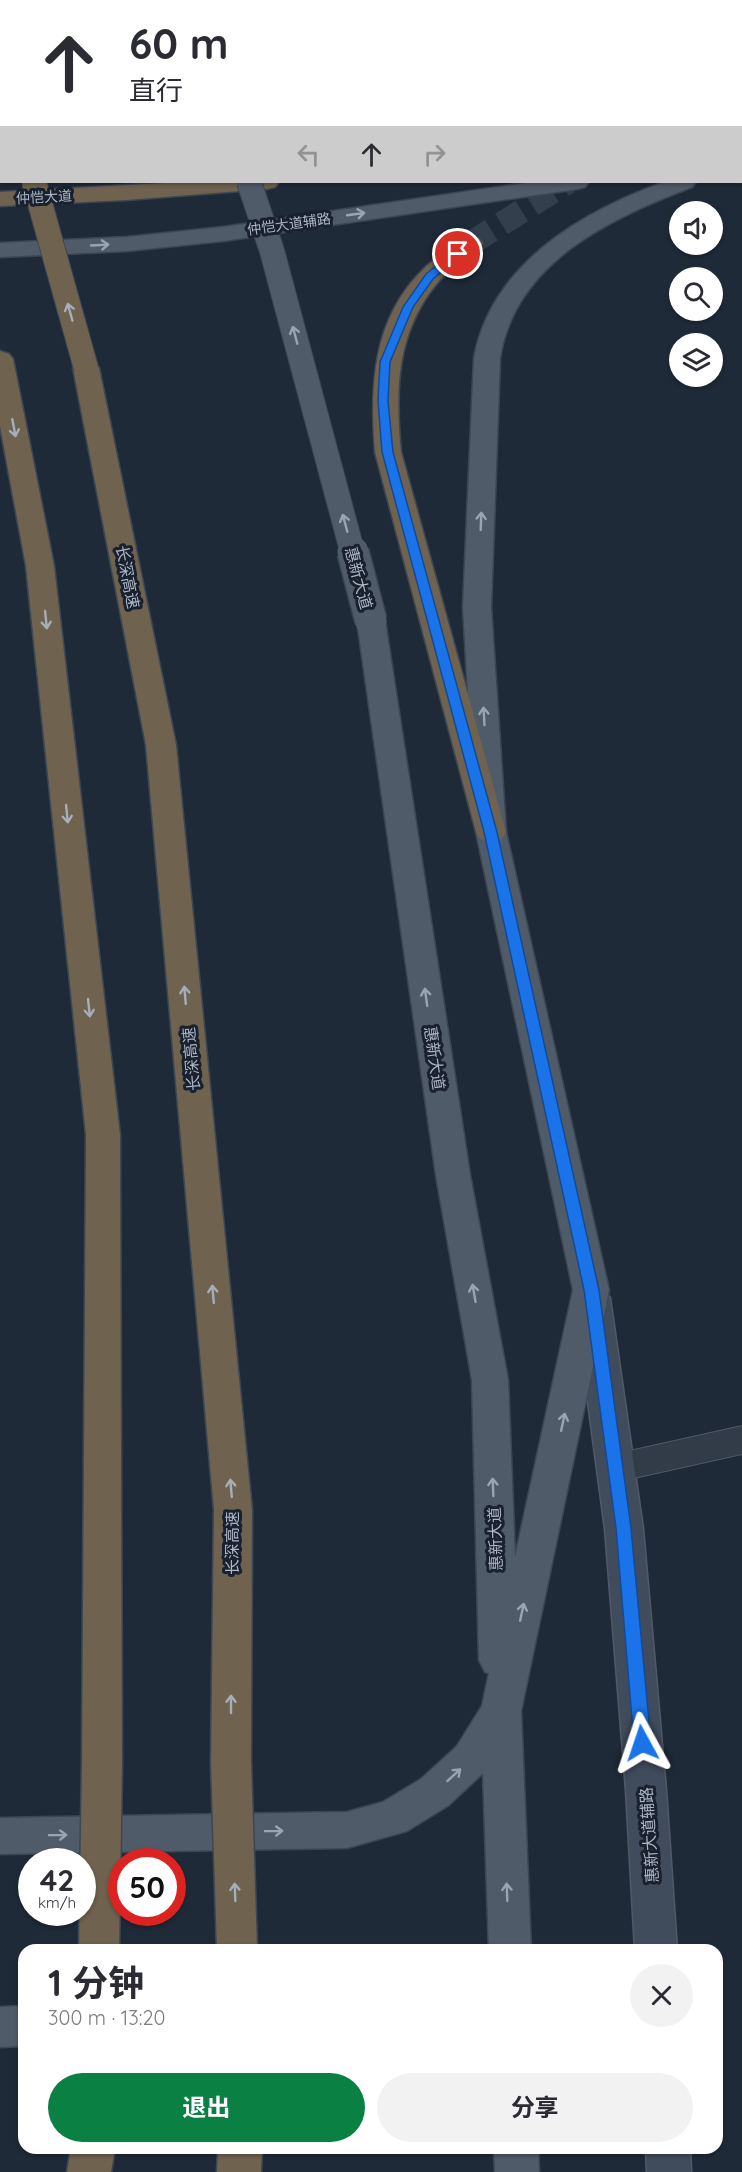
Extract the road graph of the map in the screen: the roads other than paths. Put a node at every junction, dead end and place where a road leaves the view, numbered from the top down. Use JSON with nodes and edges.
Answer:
{"nodes":[{"id":1,"x":34,"y":183,"type":"edge"},
{"id":2,"x":249,"y":183,"type":"edge"},
{"id":3,"x":254,"y":183,"type":"edge"},
{"id":4,"x":570,"y":183,"type":"edge"},
{"id":5,"x":681,"y":183,"type":"edge"},
{"id":6,"x":0,"y":199,"type":"edge"},
{"id":7,"x":471,"y":243,"type":"tunnel mouth"},
{"id":8,"x":0,"y":250,"type":"edge"},
{"id":9,"x":1,"y":365,"type":"edge"},
{"id":10,"x":491,"y":832,"type":"junction"},
{"id":11,"x":591,"y":1290,"type":"junction"},
{"id":12,"x":742,"y":1440,"type":"edge"},
{"id":13,"x":616,"y":1468,"type":"junction"},
{"id":14,"x":501,"y":1711,"type":"junction"},
{"id":15,"x":0,"y":1836,"type":"edge"},
{"id":16,"x":99,"y":1944,"type":"edge"},
{"id":17,"x":237,"y":1944,"type":"edge"},
{"id":18,"x":510,"y":1944,"type":"edge"},
{"id":19,"x":656,"y":1944,"type":"edge"},
{"id":20,"x":18,"y":2026,"type":"edge"},
{"id":21,"x":0,"y":2027,"type":"edge"},
{"id":22,"x":92,"y":2154,"type":"edge"},
{"id":23,"x":240,"y":2154,"type":"edge"},
{"id":24,"x":668,"y":2154,"type":"edge"},
{"id":25,"x":89,"y":2172,"type":"edge"},
{"id":26,"x":239,"y":2172,"type":"edge"},
{"id":27,"x":669,"y":2172,"type":"edge"}],
"edges":[{"from":17,"to":1,"type":"highway","name":"长深高速","one_way":true,"bridge":true},
{"from":14,"to":2,"type":"main road","name":"惠新大道","one_way":true,"bridge":true},
{"from":3,"to":6,"type":"highway","name":"仲恺大道"},
{"from":8,"to":4,"type":"main road","name":"仲恺大道辅路","one_way":true},
{"from":10,"to":5,"type":"main road","one_way":true},
{"from":7,"to":10,"type":"highway"},
{"from":9,"to":16,"type":"highway","one_way":true,"bridge":true},
{"from":10,"to":11,"type":"main road"},
{"from":11,"to":13,"type":"main road","name":"惠新大道辅路"},
{"from":14,"to":11,"type":"main road","one_way":true},
{"from":12,"to":13,"type":"lane"},
{"from":13,"to":19,"type":"main road","name":"惠新大道辅路"},
{"from":15,"to":14,"type":"main road","one_way":true},
{"from":18,"to":14,"type":"main road","name":"惠新大道","one_way":true},
{"from":20,"to":21,"type":"main road"},
{"from":22,"to":25,"type":"highway"},
{"from":23,"to":26,"type":"highway"},
{"from":24,"to":27,"type":"main road"}]}
